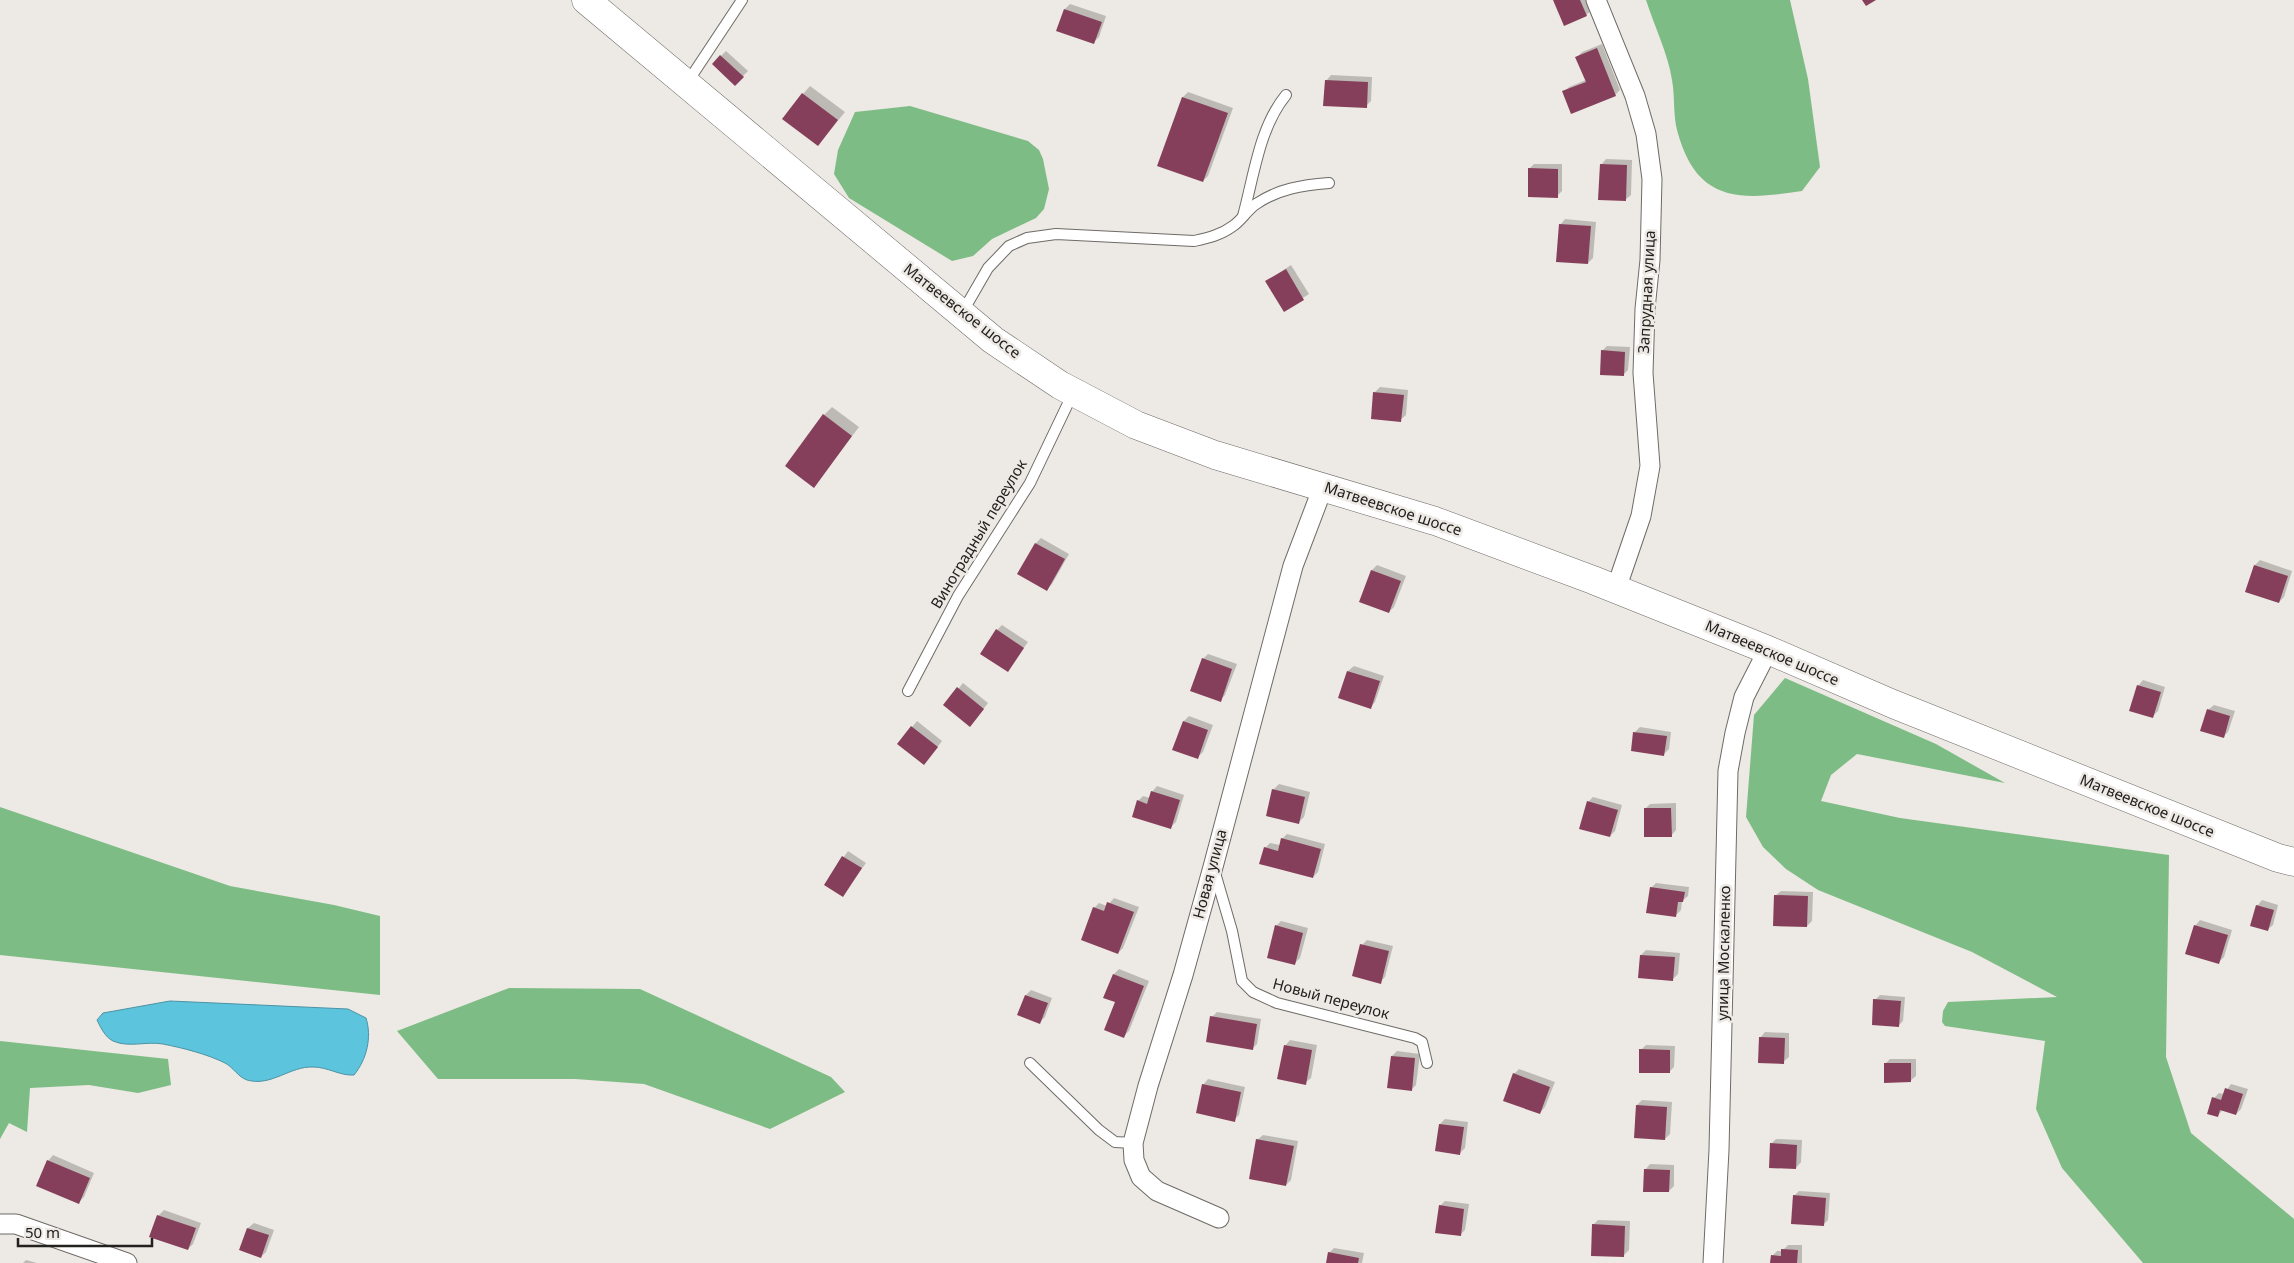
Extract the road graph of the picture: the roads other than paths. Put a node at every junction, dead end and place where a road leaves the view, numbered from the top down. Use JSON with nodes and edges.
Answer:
{"nodes":[{"id":1,"x":586,"y":0,"type":"edge"},
{"id":2,"x":742,"y":0,"type":"edge"},
{"id":3,"x":1596,"y":0,"type":"edge"},
{"id":4,"x":686,"y":84,"type":"junction"},
{"id":5,"x":1286,"y":95,"type":"dead end"},
{"id":6,"x":1329,"y":183,"type":"dead end"},
{"id":7,"x":1243,"y":216,"type":"junction"},
{"id":8,"x":962,"y":314,"type":"junction"},
{"id":9,"x":1074,"y":392,"type":"junction"},
{"id":10,"x":1323,"y":487,"type":"junction"},
{"id":11,"x":1616,"y":589,"type":"junction"},
{"id":12,"x":1780,"y":655,"type":"junction"},
{"id":13,"x":908,"y":691,"type":"dead end"},
{"id":14,"x":2294,"y":862,"type":"edge"},
{"id":15,"x":1213,"y":867,"type":"junction"},
{"id":16,"x":1428,"y":1063,"type":"dead end"},
{"id":17,"x":1030,"y":1064,"type":"dead end"},
{"id":18,"x":1134,"y":1143,"type":"junction"},
{"id":19,"x":1219,"y":1218,"type":"dead end"},
{"id":20,"x":0,"y":1224,"type":"edge"},
{"id":21,"x":127,"y":1263,"type":"edge"},
{"id":22,"x":1713,"y":1263,"type":"edge"}],
"edges":[{"from":1,"to":4,"type":"main road","name":"Матвеевское шоссе"},
{"from":2,"to":4,"type":"lane"},
{"from":3,"to":11,"type":"street","name":"Запрудная улица"},
{"from":4,"to":8,"type":"main road","name":"Матвеевское шоссе"},
{"from":5,"to":7,"type":"lane"},
{"from":6,"to":7,"type":"lane"},
{"from":7,"to":8,"type":"lane"},
{"from":8,"to":9,"type":"main road","name":"Матвеевское шоссе"},
{"from":9,"to":10,"type":"main road","name":"Матвеевское шоссе"},
{"from":9,"to":13,"type":"lane","name":"Виноградный переулок"},
{"from":10,"to":11,"type":"main road","name":"Матвеевское шоссе"},
{"from":10,"to":15,"type":"street","name":"Новая улица"},
{"from":11,"to":12,"type":"main road","name":"Матвеевское шоссе"},
{"from":12,"to":14,"type":"main road","name":"Матвеевское шоссе"},
{"from":12,"to":22,"type":"street","name":"улица Москаленко"},
{"from":15,"to":16,"type":"lane","name":"Новый переулок"},
{"from":15,"to":18,"type":"street","name":"Новая улица"},
{"from":17,"to":18,"type":"lane"},
{"from":18,"to":19,"type":"street","name":"Новая улица"},
{"from":20,"to":21,"type":"street"}]}
